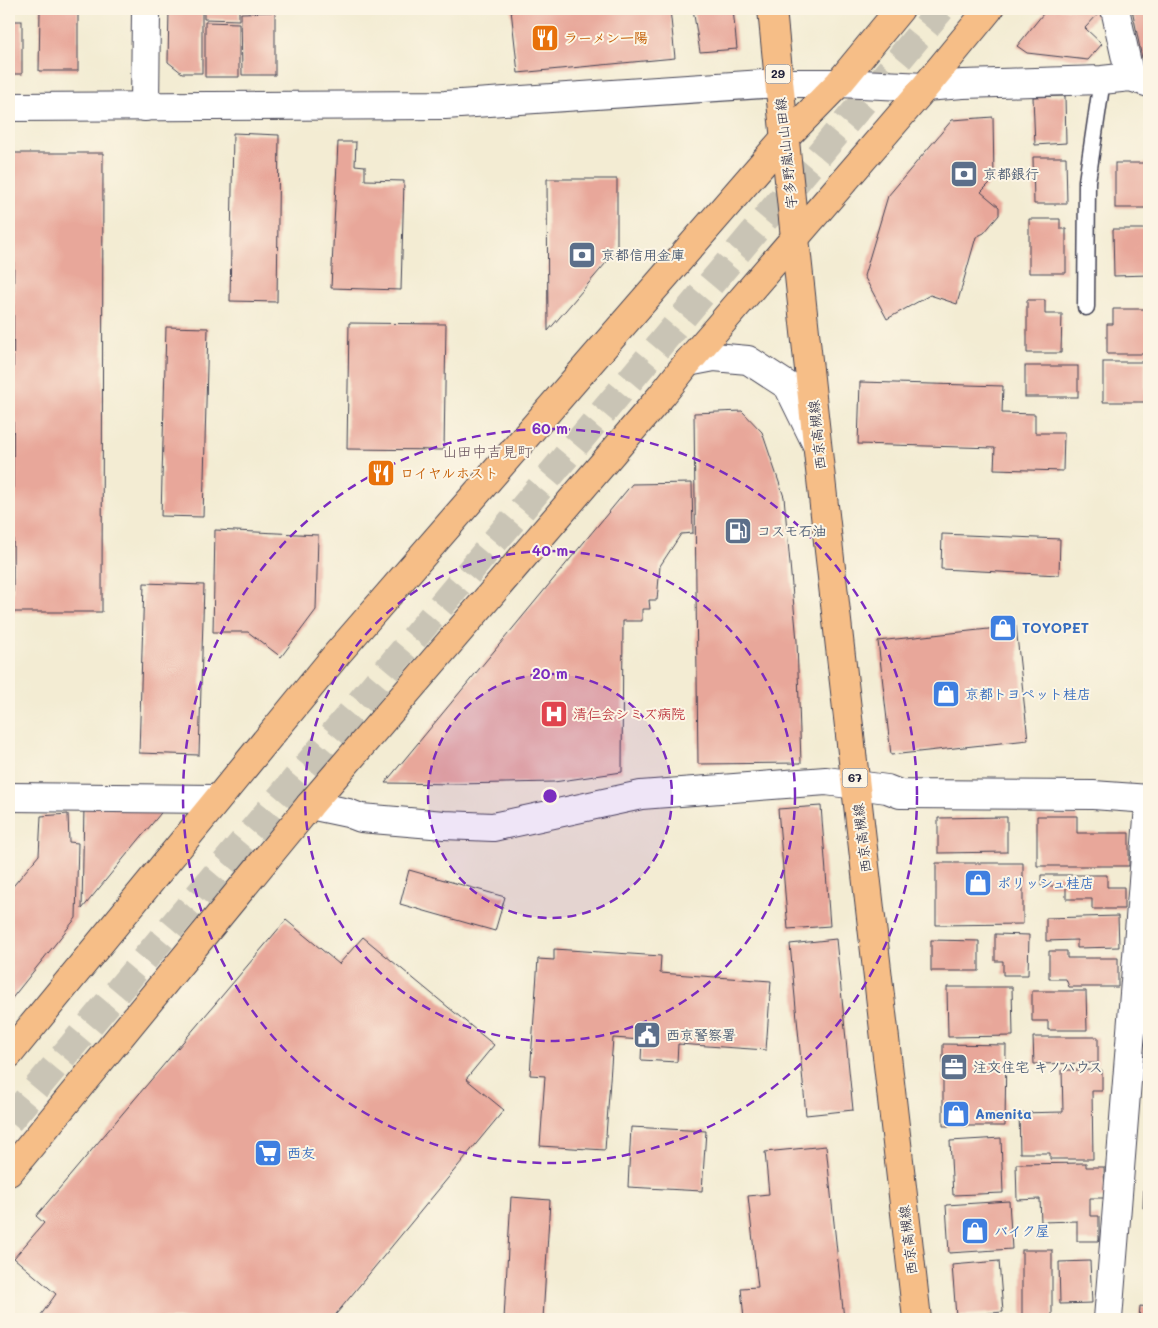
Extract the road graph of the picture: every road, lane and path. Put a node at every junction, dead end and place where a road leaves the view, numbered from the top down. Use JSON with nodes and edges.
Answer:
{"nodes":[{"id":1,"x":146,"y":9,"type":"edge"},
{"id":2,"x":772,"y":9,"type":"edge"},
{"id":3,"x":900,"y":9,"type":"edge"},
{"id":4,"x":989,"y":9,"type":"edge"},
{"id":5,"x":1115,"y":9,"type":"edge"},
{"id":6,"x":1102,"y":80,"type":"junction"},
{"id":7,"x":1140,"y":80,"type":"edge"},
{"id":8,"x":779,"y":83,"type":"junction"},
{"id":9,"x":839,"y":83,"type":"junction"},
{"id":10,"x":925,"y":87,"type":"junction"},
{"id":11,"x":9,"y":107,"type":"edge"},
{"id":12,"x":145,"y":107,"type":"junction"},
{"id":13,"x":784,"y":139,"type":"junction"},
{"id":14,"x":795,"y":237,"type":"junction"},
{"id":15,"x":1086,"y":307,"type":"dead end"},
{"id":16,"x":688,"y":362,"type":"junction"},
{"id":17,"x":818,"y":446,"type":"junction"},
{"id":18,"x":856,"y":784,"type":"junction"},
{"id":19,"x":9,"y":796,"type":"edge"},
{"id":20,"x":217,"y":799,"type":"junction"},
{"id":21,"x":1149,"y":799,"type":"edge"},
{"id":22,"x":310,"y":805,"type":"junction"},
{"id":23,"x":1149,"y":806,"type":"edge"},
{"id":24,"x":9,"y":1054,"type":"edge"},
{"id":25,"x":9,"y":1172,"type":"edge"},
{"id":26,"x":917,"y":1319,"type":"edge"},
{"id":27,"x":1108,"y":1319,"type":"edge"}],
"edges":[{"from":1,"to":12,"type":"street"},
{"from":2,"to":8,"type":"main road","name":"宇多野嵐山山田線","number":"29"},
{"from":3,"to":9,"type":"main road"},
{"from":4,"to":10,"type":"main road"},
{"from":5,"to":7,"type":"street"},
{"from":6,"to":7,"type":"street"},
{"from":6,"to":10,"type":"street"},
{"from":6,"to":15,"type":"lane"},
{"from":8,"to":9,"type":"street"},
{"from":8,"to":12,"type":"street"},
{"from":8,"to":13,"type":"main road","name":"宇多野嵐山山田線","number":"29"},
{"from":9,"to":10,"type":"street"},
{"from":9,"to":13,"type":"main road"},
{"from":10,"to":14,"type":"main road"},
{"from":11,"to":12,"type":"street"},
{"from":13,"to":14,"type":"main road","name":"宇多野嵐山山田線","number":"29"},
{"from":13,"to":20,"type":"main road"},
{"from":14,"to":16,"type":"main road"},
{"from":14,"to":17,"type":"main road","name":"西京高槻線","number":"67"},
{"from":16,"to":17,"type":"street"},
{"from":16,"to":22,"type":"main road"},
{"from":17,"to":18,"type":"main road","name":"西京高槻線","number":"67"},
{"from":18,"to":21,"type":"street"},
{"from":18,"to":22,"type":"street"},
{"from":18,"to":26,"type":"main road","name":"西京高槻線","number":"67"},
{"from":19,"to":20,"type":"street"},
{"from":20,"to":24,"type":"main road"},
{"from":22,"to":25,"type":"main road"},
{"from":23,"to":27,"type":"street"}]}
